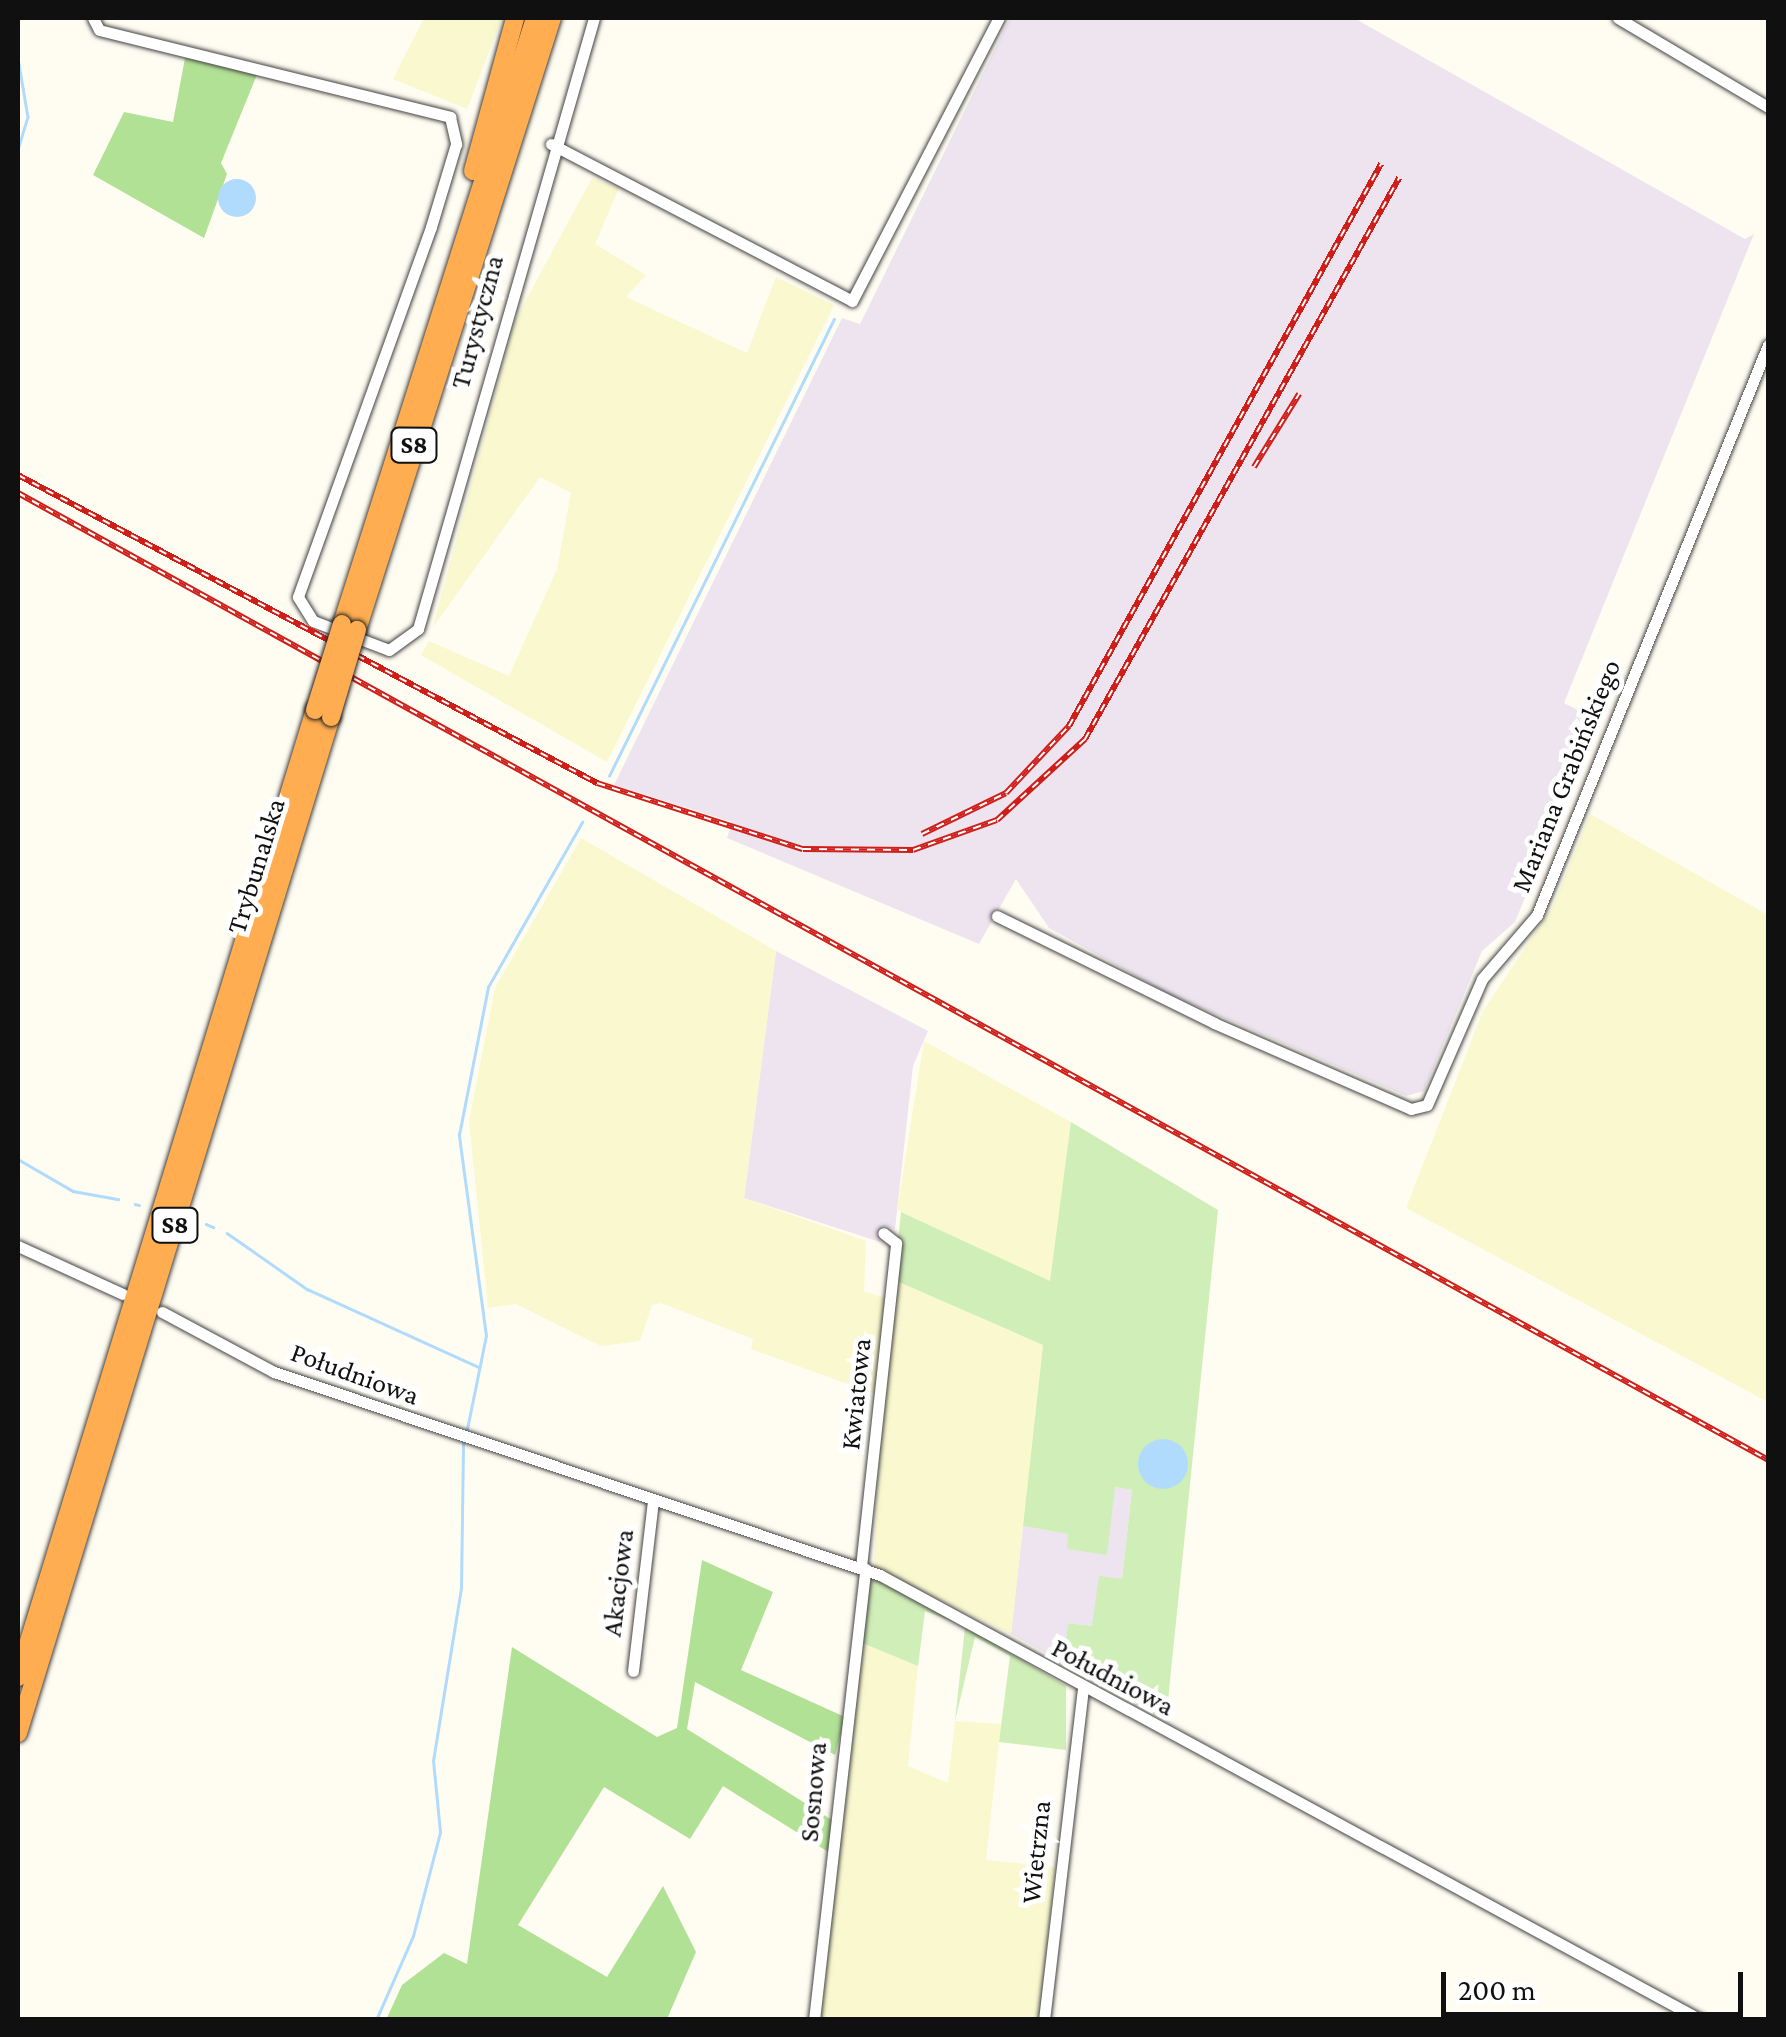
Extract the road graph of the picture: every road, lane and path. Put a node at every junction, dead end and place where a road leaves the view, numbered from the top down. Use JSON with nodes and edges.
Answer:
{"nodes":[{"id":1,"x":516,"y":18,"type":"edge"},
{"id":2,"x":534,"y":18,"type":"edge"},
{"id":3,"x":552,"y":18,"type":"edge"},
{"id":4,"x":594,"y":18,"type":"edge"},
{"id":5,"x":998,"y":18,"type":"edge"},
{"id":6,"x":1618,"y":18,"type":"edge"},
{"id":7,"x":96,"y":24,"type":"edge"},
{"id":8,"x":1768,"y":107,"type":"edge"},
{"id":9,"x":552,"y":144,"type":"junction"},
{"id":10,"x":455,"y":259,"type":"junction"},
{"id":11,"x":1768,"y":345,"type":"edge"},
{"id":12,"x":350,"y":627,"type":"junction"},
{"id":13,"x":323,"y":713,"type":"junction"},
{"id":14,"x":997,"y":916,"type":"dead end"},
{"id":15,"x":883,"y":1233,"type":"dead end"},
{"id":16,"x":18,"y":1246,"type":"edge"},
{"id":17,"x":123,"y":1294,"type":"dead end"},
{"id":18,"x":162,"y":1312,"type":"dead end"},
{"id":19,"x":653,"y":1500,"type":"junction"},
{"id":20,"x":863,"y":1568,"type":"junction"},
{"id":21,"x":633,"y":1671,"type":"dead end"},
{"id":22,"x":18,"y":1677,"type":"edge"},
{"id":23,"x":1083,"y":1690,"type":"junction"},
{"id":24,"x":18,"y":1732,"type":"edge"},
{"id":25,"x":1699,"y":2019,"type":"edge"},
{"id":26,"x":814,"y":2020,"type":"edge"},
{"id":27,"x":1044,"y":2020,"type":"edge"}],
"edges":[{"from":1,"to":10,"type":"highway"},
{"from":2,"to":10,"type":"highway","name":"Trybunalska","number":"S8"},
{"from":3,"to":12,"type":"highway","name":"Trybunalska","number":"S8"},
{"from":4,"to":9,"type":"street"},
{"from":5,"to":9,"type":"street"},
{"from":6,"to":8,"type":"street"},
{"from":7,"to":9,"type":"street","name":"Turystyczna"},
{"from":10,"to":12,"type":"highway","name":"Trybunalska","number":"S8"},
{"from":11,"to":14,"type":"street","name":"Mariana Grabińskiego"},
{"from":12,"to":13,"type":"highway","name":"Trybunalska","number":"S8","bridge":true},
{"from":13,"to":22,"type":"highway","name":"Trybunalska","number":"S8"},
{"from":13,"to":24,"type":"highway","name":"Trybunalska","number":"S8"},
{"from":15,"to":20,"type":"street","name":"Kwiatowa"},
{"from":16,"to":17,"type":"street"},
{"from":18,"to":19,"type":"street","name":"Południowa"},
{"from":19,"to":20,"type":"street","name":"Południowa"},
{"from":19,"to":21,"type":"street","name":"Akacjowa"},
{"from":20,"to":23,"type":"street","name":"Południowa"},
{"from":20,"to":26,"type":"street","name":"Sosnowa"},
{"from":23,"to":25,"type":"street","name":"Południowa"},
{"from":23,"to":27,"type":"street","name":"Wietrzna"}]}
